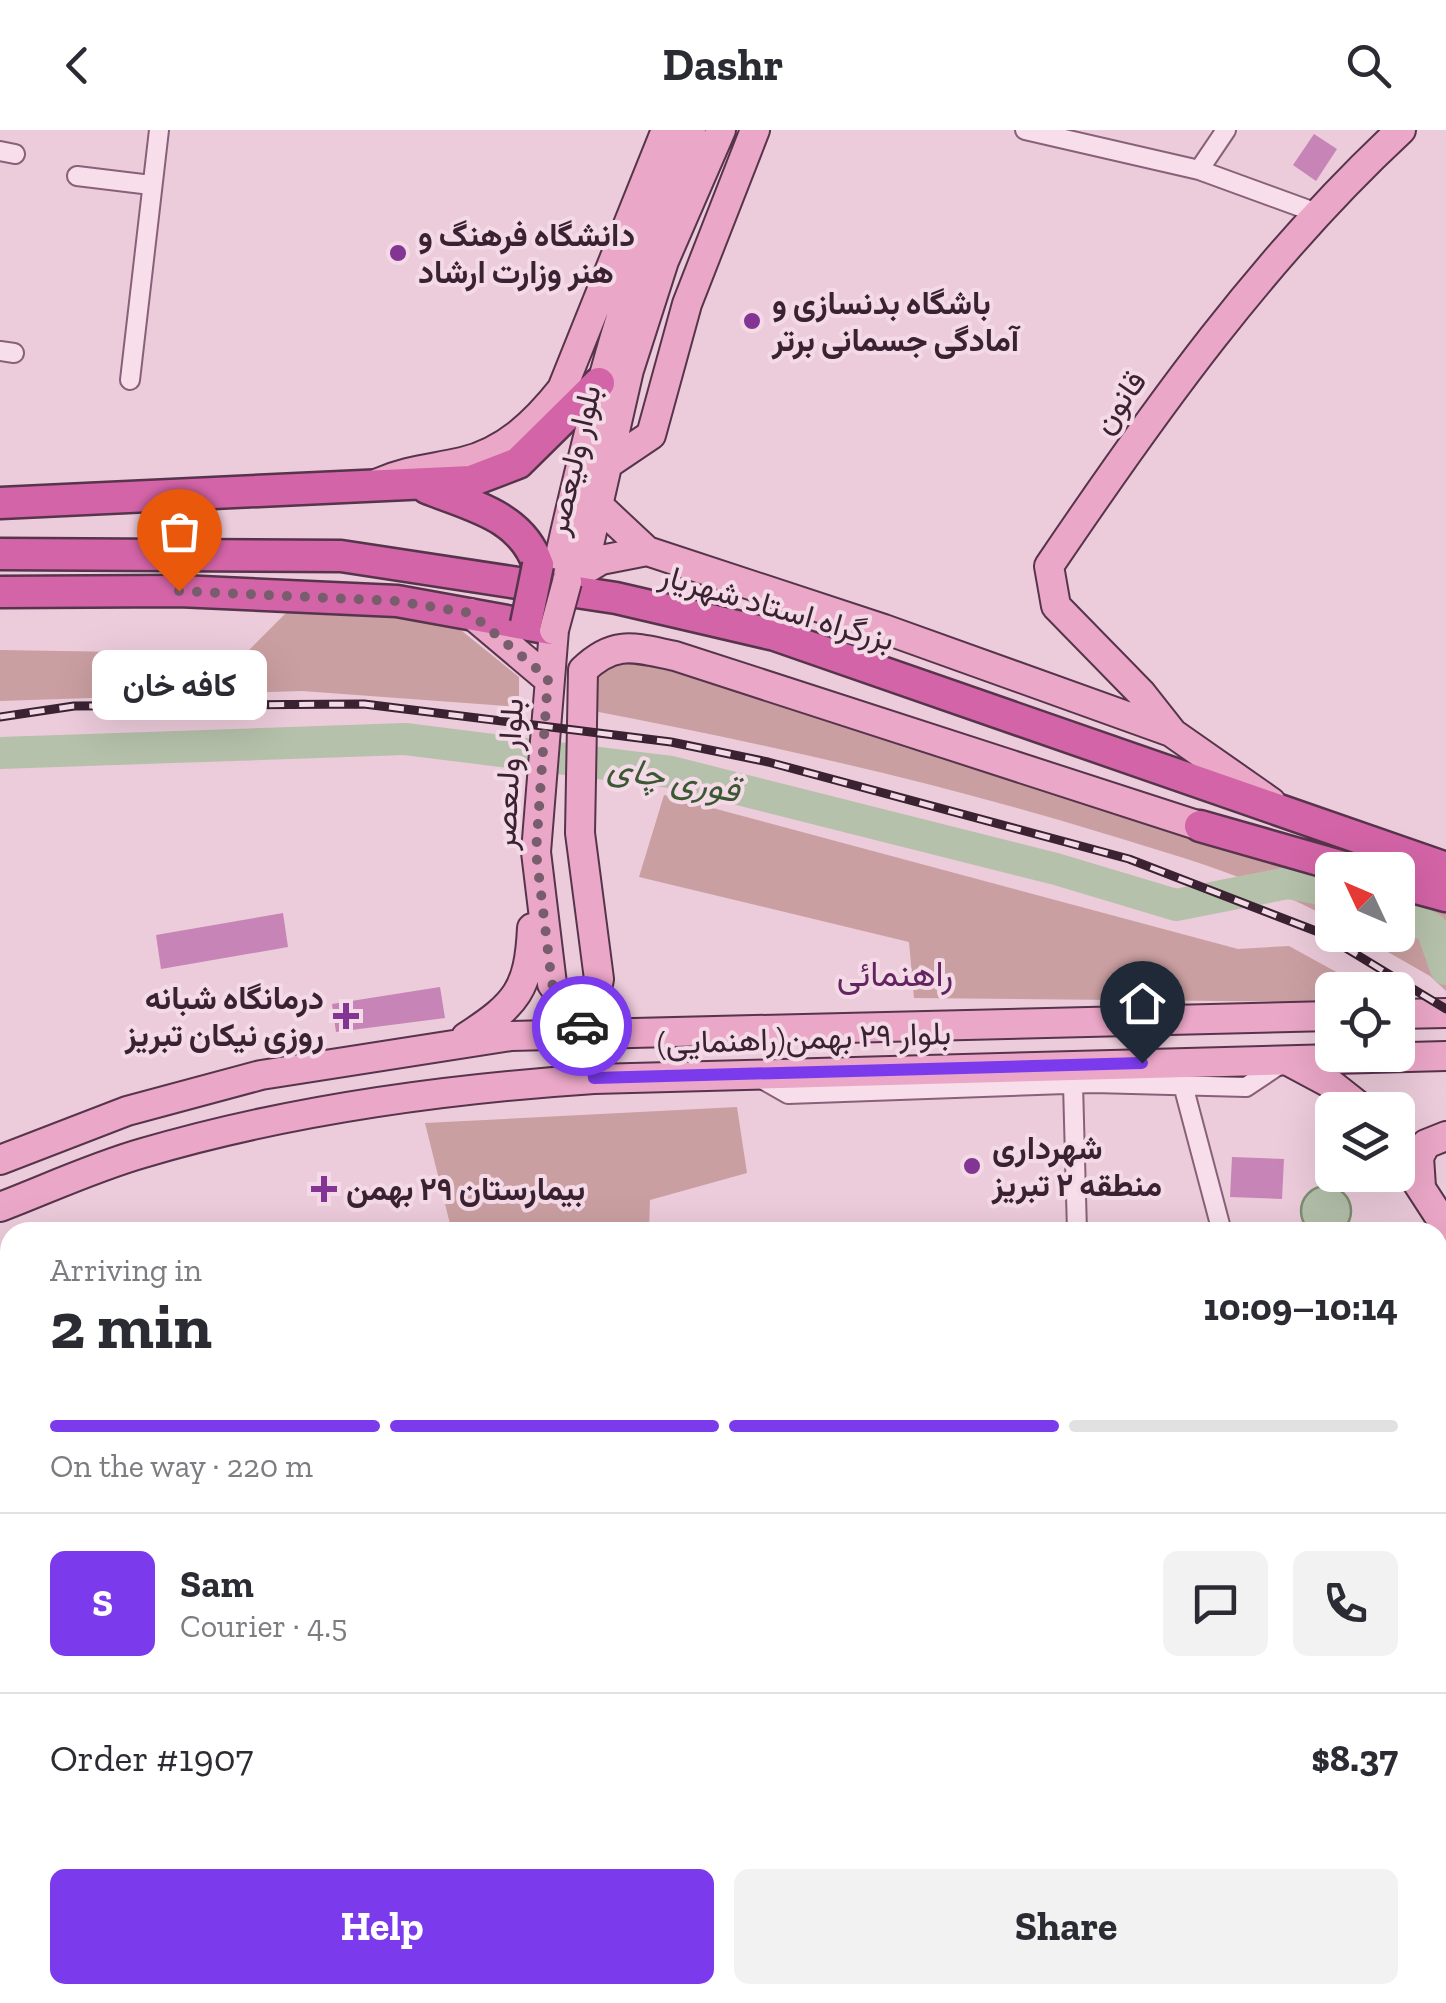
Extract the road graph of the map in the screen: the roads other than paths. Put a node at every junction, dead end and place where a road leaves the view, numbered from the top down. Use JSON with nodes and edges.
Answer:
{"nodes":[{"id":1,"x":159,"y":130,"type":"edge"},
{"id":2,"x":666,"y":130,"type":"edge"},
{"id":3,"x":691,"y":130,"type":"edge"},
{"id":4,"x":721,"y":130,"type":"edge"},
{"id":5,"x":756,"y":130,"type":"edge"},
{"id":6,"x":1024,"y":130,"type":"edge"},
{"id":7,"x":1226,"y":130,"type":"edge"},
{"id":8,"x":1401,"y":130,"type":"edge"},
{"id":9,"x":1199,"y":170,"type":"junction"},
{"id":10,"x":77,"y":176,"type":"dead end"},
{"id":11,"x":152,"y":185,"type":"junction"},
{"id":12,"x":1316,"y":213,"type":"junction"},
{"id":13,"x":130,"y":380,"type":"dead end"},
{"id":14,"x":599,"y":384,"type":"junction"},
{"id":15,"x":608,"y":464,"type":"junction"},
{"id":16,"x":372,"y":486,"type":"junction"},
{"id":17,"x":420,"y":486,"type":"junction"},
{"id":18,"x":0,"y":503,"type":"edge"},
{"id":19,"x":599,"y":506,"type":"junction"},
{"id":20,"x":647,"y":551,"type":"junction"},
{"id":21,"x":0,"y":554,"type":"edge"},
{"id":22,"x":567,"y":582,"type":"junction"},
{"id":23,"x":0,"y":592,"type":"edge"},
{"id":24,"x":470,"y":613,"type":"junction"},
{"id":25,"x":540,"y":627,"type":"junction"},
{"id":26,"x":548,"y":678,"type":"junction"},
{"id":27,"x":1172,"y":732,"type":"junction"},
{"id":28,"x":1297,"y":820,"type":"junction"},
{"id":29,"x":1200,"y":826,"type":"joint"},
{"id":30,"x":537,"y":838,"type":"junction"},
{"id":31,"x":1396,"y":848,"type":"junction"},
{"id":32,"x":1446,"y":857,"type":"edge"},
{"id":33,"x":1315,"y":859,"type":"edge"},
{"id":34,"x":1446,"y":868,"type":"edge"},
{"id":35,"x":1415,"y":887,"type":"edge"},
{"id":36,"x":1446,"y":896,"type":"edge"},
{"id":37,"x":1446,"y":1012,"type":"edge"},
{"id":38,"x":1415,"y":1013,"type":"edge"},
{"id":39,"x":1315,"y":1016,"type":"edge"},
{"id":40,"x":588,"y":1034,"type":"junction"},
{"id":41,"x":455,"y":1043,"type":"junction"},
{"id":42,"x":1446,"y":1056,"type":"edge"},
{"id":43,"x":1287,"y":1060,"type":"junction"},
{"id":44,"x":755,"y":1075,"type":"junction"},
{"id":45,"x":594,"y":1078,"type":"junction"},
{"id":46,"x":1073,"y":1084,"type":"junction"},
{"id":47,"x":1183,"y":1085,"type":"junction"},
{"id":48,"x":1342,"y":1092,"type":"edge"},
{"id":49,"x":1446,"y":1136,"type":"edge"},
{"id":50,"x":0,"y":1160,"type":"edge"},
{"id":51,"x":1415,"y":1177,"type":"edge"},
{"id":52,"x":1422,"y":1187,"type":"junction"},
{"id":53,"x":0,"y":1207,"type":"edge"},
{"id":54,"x":1078,"y":1222,"type":"edge"},
{"id":55,"x":1219,"y":1222,"type":"edge"},
{"id":56,"x":1443,"y":1222,"type":"edge"}],
"edges":[{"from":1,"to":11,"type":"street"},
{"from":2,"to":16,"type":"main road"},
{"from":3,"to":14,"type":"main road","name":"بلوار ولیعصر"},
{"from":4,"to":15,"type":"main road","name":"بلوار ولیعصر"},
{"from":5,"to":15,"type":"main road"},
{"from":6,"to":9,"type":"street"},
{"from":7,"to":9,"type":"street"},
{"from":8,"to":12,"type":"main road","name":"قانون"},
{"from":9,"to":12,"type":"street"},
{"from":10,"to":11,"type":"street"},
{"from":11,"to":13,"type":"street"},
{"from":12,"to":27,"type":"main road","name":"قانون"},
{"from":14,"to":17,"type":"highway"},
{"from":14,"to":22,"type":"main road","name":"بلوار ولیعصر"},
{"from":15,"to":19,"type":"main road","name":"بلوار ولیعصر"},
{"from":16,"to":17,"type":"highway"},
{"from":16,"to":18,"type":"highway"},
{"from":17,"to":25,"type":"highway","bridge":true},
{"from":19,"to":20,"type":"main road"},
{"from":19,"to":22,"type":"main road","name":"بلوار ولیعصر"},
{"from":20,"to":22,"type":"main road"},
{"from":20,"to":27,"type":"main road"},
{"from":21,"to":28,"type":"highway","name":"بزرگراه استاد شهریار"},
{"from":22,"to":25,"type":"main road","name":"بلوار ولىعصر","bridge":true},
{"from":23,"to":24,"type":"highway"},
{"from":24,"to":25,"type":"highway"},
{"from":24,"to":26,"type":"main road"},
{"from":25,"to":26,"type":"main road","name":"بلوار ولىعصر"},
{"from":26,"to":30,"type":"main road","name":"بلوار ولىعصر"},
{"from":27,"to":28,"type":"main road"},
{"from":28,"to":31,"type":"highway","name":"بزرگراه استاد شهریار"},
{"from":29,"to":33,"type":"highway"},
{"from":29,"to":40,"type":"main road"},
{"from":30,"to":40,"type":"main road","name":"بلوار ولىعصر"},
{"from":30,"to":41,"type":"main road"},
{"from":31,"to":32,"type":"highway"},
{"from":31,"to":34,"type":"highway","name":"بزرگراه استاد شهریار"},
{"from":35,"to":36,"type":"highway"},
{"from":37,"to":38,"type":"main road"},
{"from":39,"to":40,"type":"main road","name":"بلوار ٢٩ بهمن(راهنمایی)"},
{"from":40,"to":41,"type":"main road","name":"بلوار ٢٩ بهمن(راهنمایی)"},
{"from":40,"to":45,"type":"main road"},
{"from":41,"to":50,"type":"main road","name":"بلوار ٢٩ بهمن(راهنمایی)"},
{"from":42,"to":43,"type":"main road","name":"بلوار ٢٩ بهمن(راهنمایی)"},
{"from":43,"to":44,"type":"main road","name":"بلوار ٢٩ بهمن(راهنمایی)"},
{"from":43,"to":47,"type":"street"},
{"from":43,"to":48,"type":"main road"},
{"from":44,"to":45,"type":"main road","name":"بلوار ٢٩ بهمن(راهنمایی)"},
{"from":44,"to":46,"type":"street"},
{"from":45,"to":53,"type":"main road","name":"بلوار ٢٩ بهمن(راهنمایی)"},
{"from":46,"to":47,"type":"street"},
{"from":46,"to":54,"type":"street"},
{"from":47,"to":55,"type":"street"},
{"from":49,"to":52,"type":"main road"},
{"from":51,"to":52,"type":"main road"},
{"from":52,"to":56,"type":"main road"}]}
